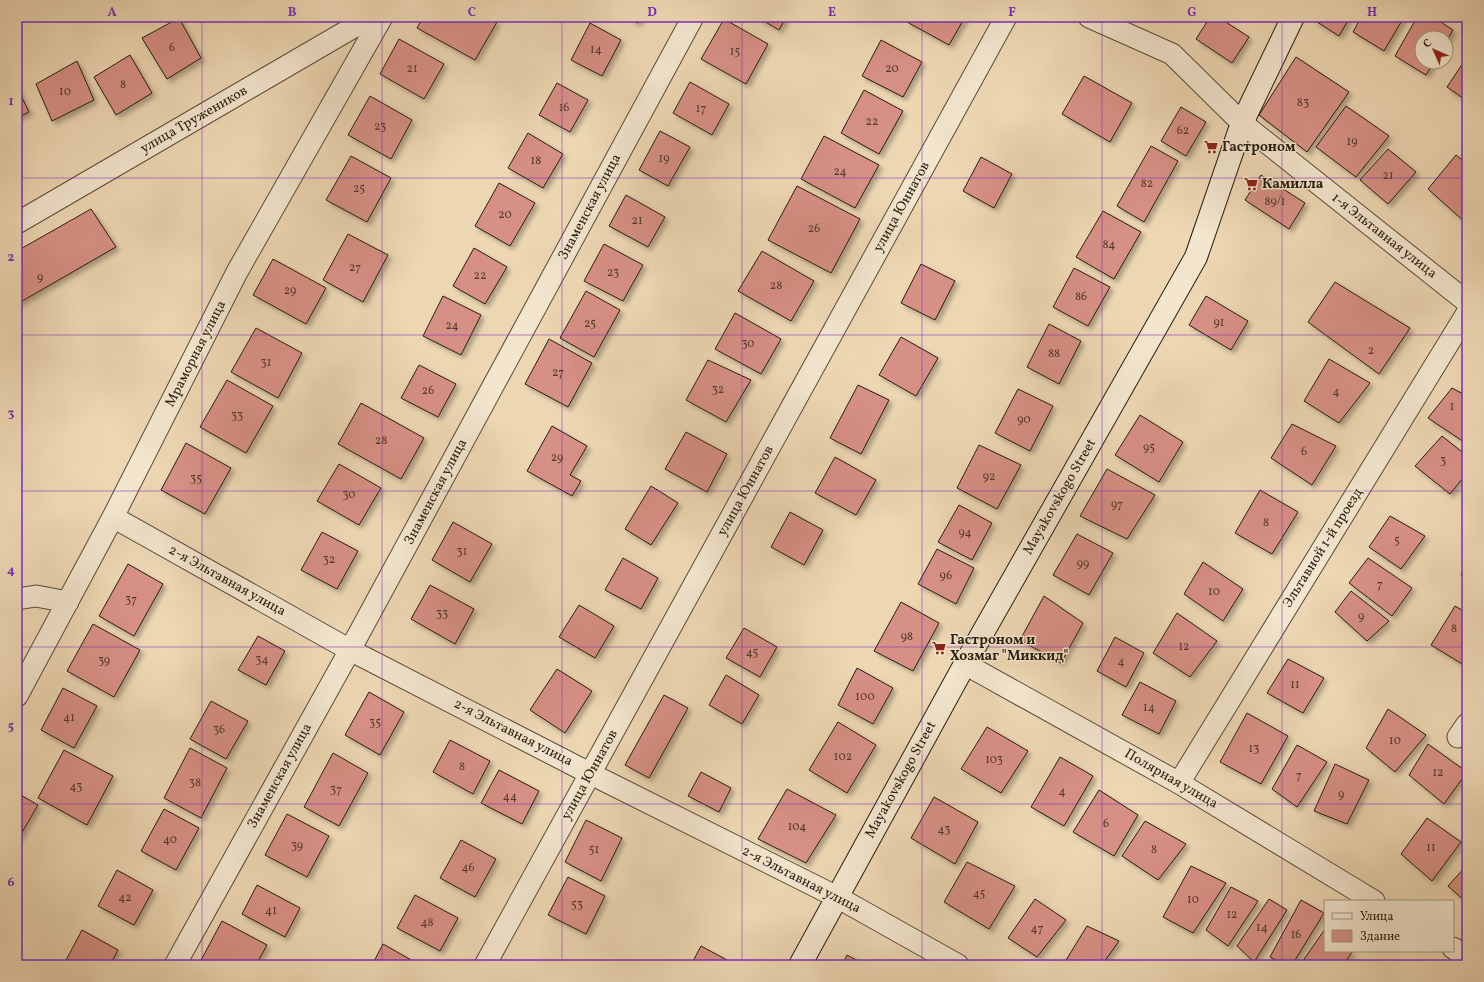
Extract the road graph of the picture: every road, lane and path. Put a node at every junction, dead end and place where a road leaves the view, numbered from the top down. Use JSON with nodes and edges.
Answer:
{"nodes":[{"id":1,"x":371,"y":17,"type":"edge"},
{"id":2,"x":382,"y":17,"type":"edge"},
{"id":3,"x":693,"y":17,"type":"edge"},
{"id":4,"x":1006,"y":17,"type":"edge"},
{"id":5,"x":1089,"y":17,"type":"edge"},
{"id":6,"x":1293,"y":17,"type":"edge"},
{"id":7,"x":1242,"y":123,"type":"junction"},
{"id":8,"x":17,"y":223,"type":"edge"},
{"id":9,"x":1467,"y":302,"type":"edge"},
{"id":10,"x":1467,"y":313,"type":"edge"},
{"id":11,"x":113,"y":517,"type":"junction"},
{"id":12,"x":17,"y":599,"type":"edge"},
{"id":13,"x":68,"y":602,"type":"junction"},
{"id":14,"x":350,"y":650,"type":"junction"},
{"id":15,"x":965,"y":664,"type":"junction"},
{"id":16,"x":17,"y":696,"type":"edge"},
{"id":17,"x":591,"y":774,"type":"junction"},
{"id":18,"x":1179,"y":783,"type":"junction"},
{"id":19,"x":837,"y":897,"type":"junction"},
{"id":20,"x":1372,"y":900,"type":"edge"},
{"id":21,"x":1454,"y":949,"type":"edge"},
{"id":22,"x":1467,"y":957,"type":"edge"},
{"id":23,"x":175,"y":965,"type":"edge"},
{"id":24,"x":485,"y":965,"type":"edge"},
{"id":25,"x":800,"y":965,"type":"edge"},
{"id":26,"x":958,"y":965,"type":"edge"}],
"edges":[{"from":1,"to":8,"type":"street","name":"улица Тружеников"},
{"from":2,"to":11,"type":"street","name":"Мраморная улица"},
{"from":3,"to":14,"type":"street","name":"Знаменская улица"},
{"from":4,"to":17,"type":"street","name":"улица Юннатов"},
{"from":5,"to":7,"type":"street","name":"1-я Эльтавная улица"},
{"from":6,"to":7,"type":"street","name":"Mayakovskogo Street"},
{"from":7,"to":9,"type":"street","name":"1-я Эльтавная улица"},
{"from":7,"to":15,"type":"street","name":"Mayakovskogo Street"},
{"from":10,"to":18,"type":"street","name":"Эльтавной 1-й проезд"},
{"from":11,"to":13,"type":"street","name":"Мраморная улица"},
{"from":11,"to":14,"type":"street","name":"2-я Эльтавная улица"},
{"from":12,"to":13,"type":"street"},
{"from":13,"to":16,"type":"street","name":"Мраморная улица"},
{"from":14,"to":17,"type":"street","name":"2-я Эльтавная улица"},
{"from":14,"to":23,"type":"street","name":"Знаменская улица"},
{"from":15,"to":18,"type":"street","name":"Полярная улица"},
{"from":15,"to":19,"type":"street","name":"Mayakovskogo Street"},
{"from":17,"to":19,"type":"street","name":"2-я Эльтавная улица"},
{"from":17,"to":24,"type":"street","name":"улица Юннатов"},
{"from":18,"to":20,"type":"street","name":"Полярная улица"},
{"from":19,"to":25,"type":"street","name":"Mayakovskogo Street"},
{"from":19,"to":26,"type":"street","name":"2-я Эльтавная улица"},
{"from":21,"to":22,"type":"street"}]}
